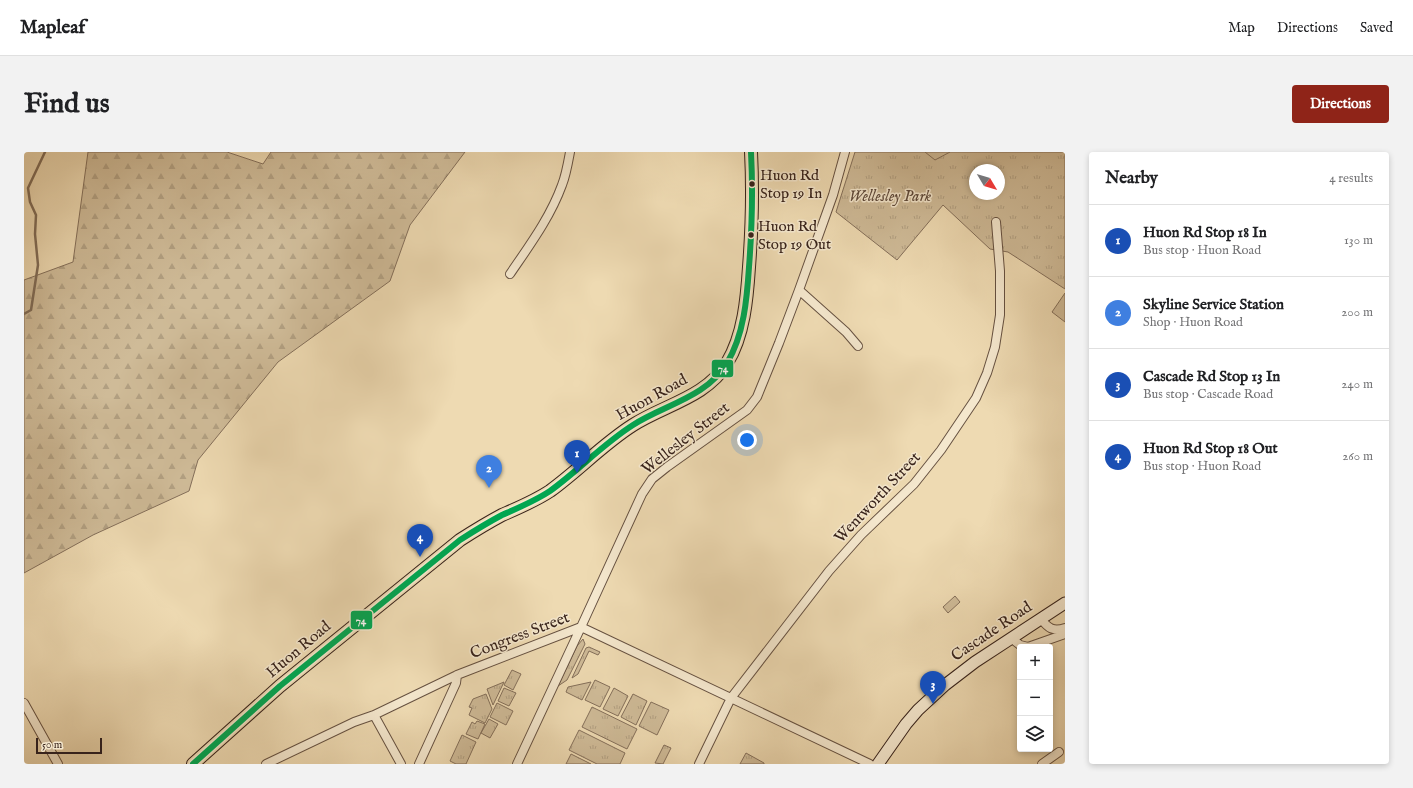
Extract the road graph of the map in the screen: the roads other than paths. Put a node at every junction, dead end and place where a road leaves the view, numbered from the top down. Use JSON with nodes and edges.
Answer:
{"nodes":[{"id":1,"x":570,"y":152,"type":"edge"},
{"id":2,"x":751,"y":152,"type":"edge"},
{"id":3,"x":845,"y":152,"type":"edge"},
{"id":4,"x":996,"y":222,"type":"dead end"},
{"id":5,"x":510,"y":274,"type":"dead end"},
{"id":6,"x":799,"y":290,"type":"junction"},
{"id":7,"x":858,"y":346,"type":"dead end"},
{"id":8,"x":1065,"y":603,"type":"edge"},
{"id":9,"x":1041,"y":619,"type":"junction"},
{"id":10,"x":581,"y":628,"type":"junction"},
{"id":11,"x":1065,"y":628,"type":"edge"},
{"id":12,"x":1065,"y":634,"type":"edge"},
{"id":13,"x":1011,"y":638,"type":"junction"},
{"id":14,"x":457,"y":675,"type":"junction"},
{"id":15,"x":731,"y":698,"type":"junction"},
{"id":16,"x":24,"y":703,"type":"edge"},
{"id":17,"x":374,"y":715,"type":"junction"},
{"id":18,"x":1059,"y":752,"type":"dead end"},
{"id":19,"x":58,"y":764,"type":"edge"},
{"id":20,"x":193,"y":764,"type":"edge"},
{"id":21,"x":266,"y":764,"type":"edge"},
{"id":22,"x":400,"y":764,"type":"edge"},
{"id":23,"x":419,"y":764,"type":"edge"},
{"id":24,"x":517,"y":764,"type":"edge"},
{"id":25,"x":700,"y":764,"type":"edge"},
{"id":26,"x":870,"y":764,"type":"edge"},
{"id":27,"x":878,"y":764,"type":"edge"},
{"id":28,"x":1042,"y":764,"type":"edge"}],
"edges":[{"from":1,"to":5,"type":"street"},
{"from":2,"to":20,"type":"main road","name":"Huon Road"},
{"from":3,"to":6,"type":"street","name":"Wellesley Street"},
{"from":4,"to":15,"type":"street","name":"Wentworth Street"},
{"from":6,"to":7,"type":"street"},
{"from":6,"to":10,"type":"street","name":"Wellesley Street"},
{"from":8,"to":9,"type":"street","name":"Cascade Road"},
{"from":9,"to":11,"type":"street"},
{"from":9,"to":13,"type":"street","name":"Cascade Road"},
{"from":10,"to":14,"type":"street","name":"Congress Street"},
{"from":10,"to":15,"type":"street","name":"Congress Street"},
{"from":10,"to":24,"type":"street","name":"Wellesley Street"},
{"from":12,"to":13,"type":"street"},
{"from":13,"to":27,"type":"street","name":"Cascade Road"},
{"from":14,"to":17,"type":"street","name":"Congress Street"},
{"from":14,"to":23,"type":"street"},
{"from":15,"to":25,"type":"street","name":"Wentworth Street"},
{"from":15,"to":26,"type":"street","name":"Congress Street"},
{"from":16,"to":19,"type":"street"},
{"from":17,"to":21,"type":"street","name":"Congress Street"},
{"from":17,"to":22,"type":"street"},
{"from":18,"to":28,"type":"street"}]}
